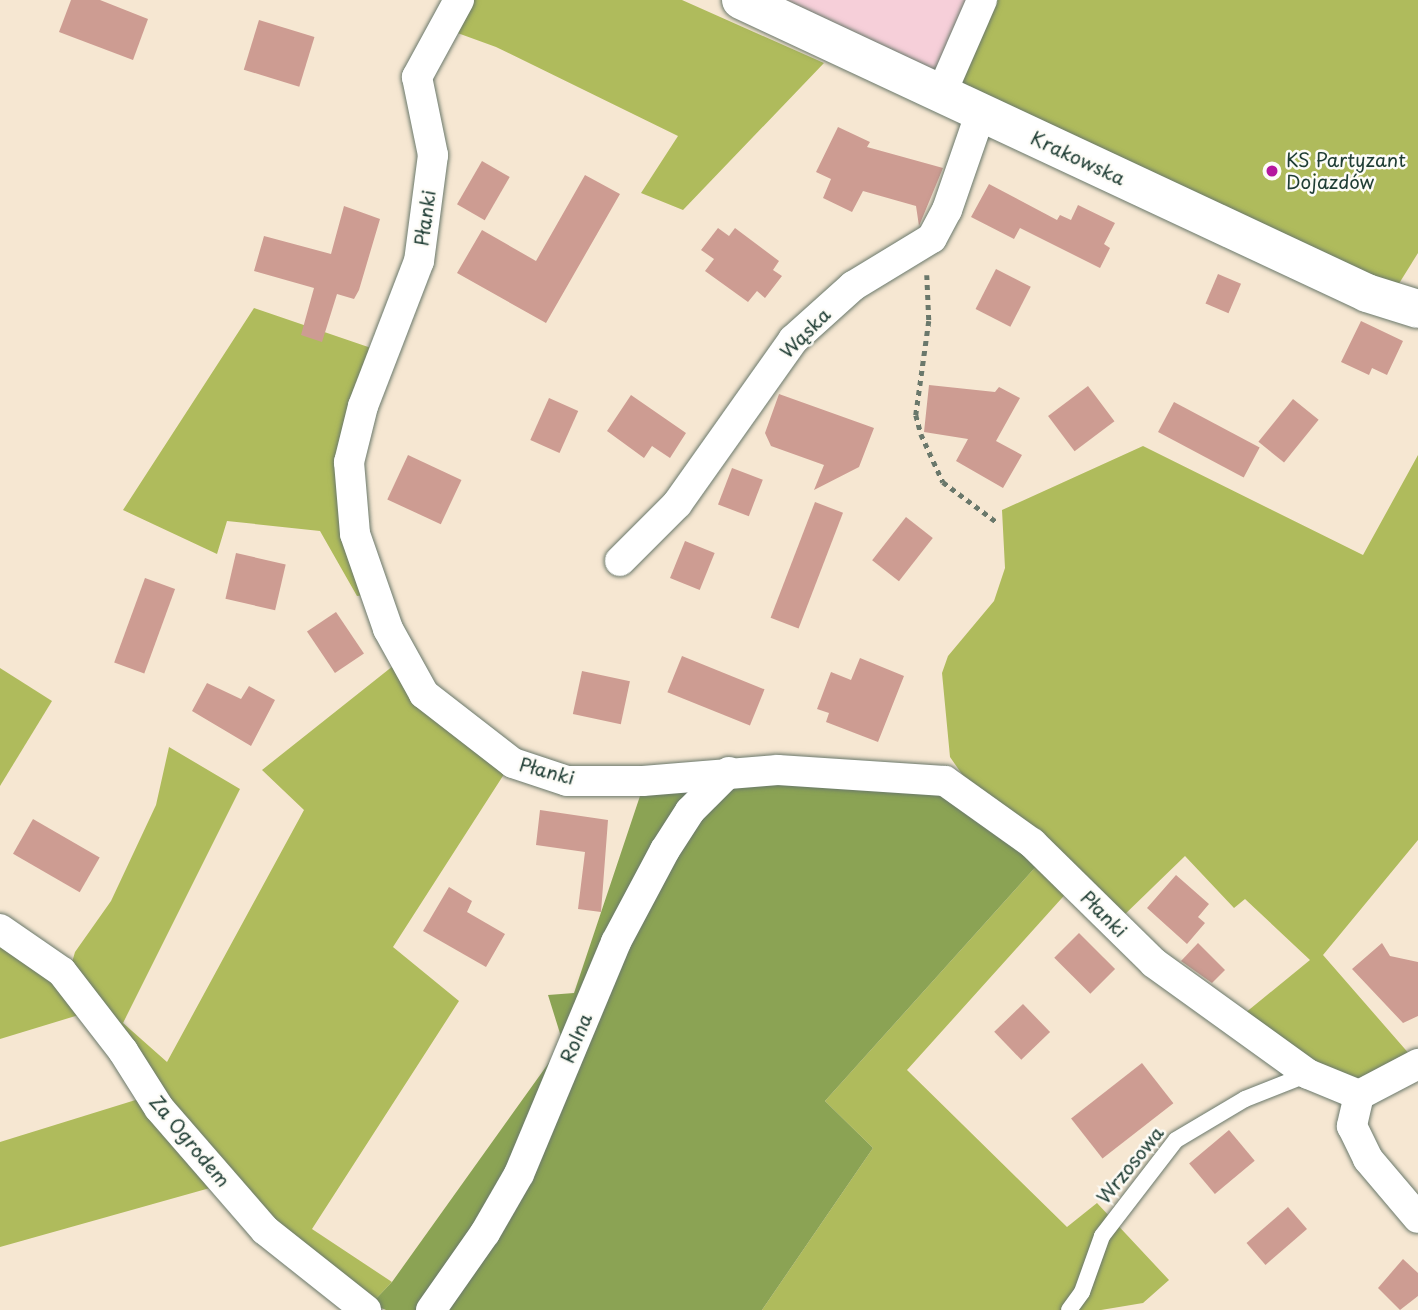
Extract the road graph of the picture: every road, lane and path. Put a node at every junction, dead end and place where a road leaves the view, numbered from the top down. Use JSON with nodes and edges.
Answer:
{"nodes":[{"id":1,"x":459,"y":0,"type":"edge"},
{"id":2,"x":741,"y":0,"type":"edge"},
{"id":3,"x":982,"y":0,"type":"edge"},
{"id":4,"x":941,"y":94,"type":"junction"},
{"id":5,"x":981,"y":112,"type":"junction"},
{"id":6,"x":925,"y":243,"type":"junction"},
{"id":7,"x":1415,"y":300,"type":"edge"},
{"id":8,"x":998,"y":523,"type":"dead end"},
{"id":9,"x":620,"y":561,"type":"dead end"},
{"id":10,"x":729,"y":772,"type":"junction"},
{"id":11,"x":0,"y":929,"type":"edge"},
{"id":12,"x":1418,"y":1064,"type":"edge"},
{"id":13,"x":1308,"y":1074,"type":"junction"},
{"id":14,"x":1359,"y":1095,"type":"junction"},
{"id":15,"x":1418,"y":1218,"type":"edge"},
{"id":16,"x":366,"y":1310,"type":"edge"},
{"id":17,"x":431,"y":1310,"type":"edge"},
{"id":18,"x":1069,"y":1310,"type":"edge"}],
"edges":[{"from":1,"to":10,"type":"street","name":"Płanki"},
{"from":2,"to":4,"type":"street","name":"Krakowska"},
{"from":3,"to":4,"type":"street"},
{"from":4,"to":5,"type":"street","name":"Krakowska"},
{"from":5,"to":6,"type":"street","name":"Wąska"},
{"from":5,"to":7,"type":"street","name":"Krakowska"},
{"from":6,"to":8,"type":"path"},
{"from":6,"to":9,"type":"street","name":"Wąska"},
{"from":10,"to":13,"type":"street","name":"Płanki"},
{"from":10,"to":17,"type":"street","name":"Rolna"},
{"from":11,"to":16,"type":"street","name":"Za Ogrodem"},
{"from":12,"to":14,"type":"street"},
{"from":13,"to":14,"type":"street","name":"Płanki"},
{"from":13,"to":18,"type":"lane","name":"Wrzosowa"},
{"from":14,"to":15,"type":"street"}]}
